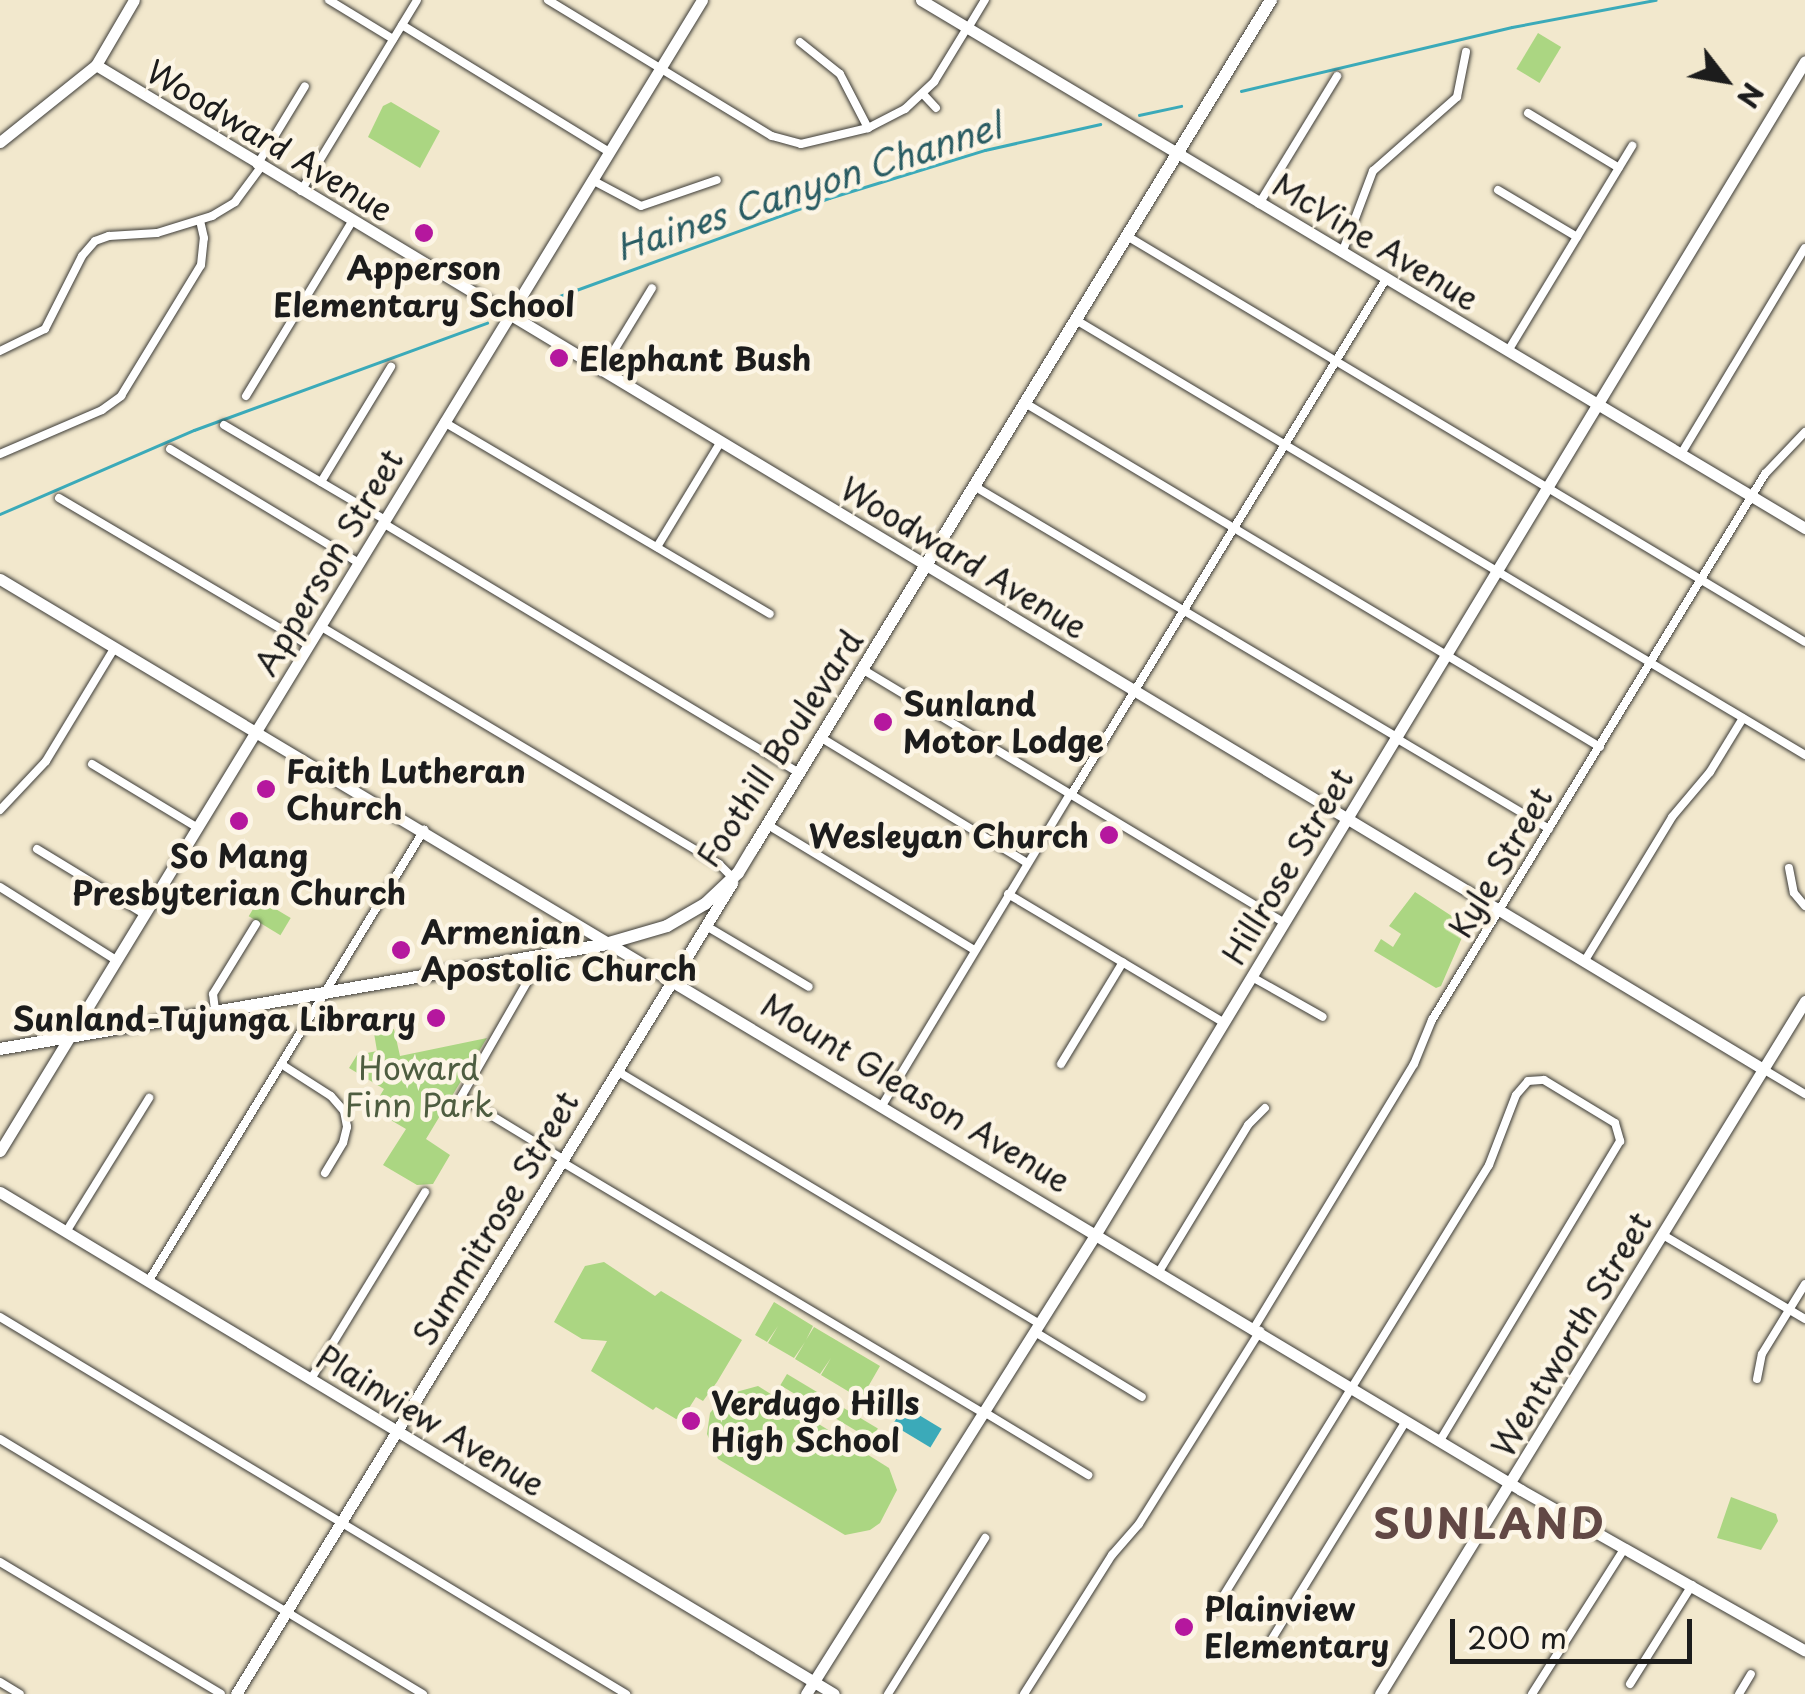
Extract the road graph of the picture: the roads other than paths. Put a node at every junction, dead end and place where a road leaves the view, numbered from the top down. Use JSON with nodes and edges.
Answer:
{"nodes":[{"id":1,"x":134,"y":0,"type":"edge"},
{"id":2,"x":330,"y":0,"type":"edge"},
{"id":3,"x":417,"y":0,"type":"edge"},
{"id":4,"x":548,"y":0,"type":"edge"},
{"id":5,"x":702,"y":0,"type":"edge"},
{"id":6,"x":921,"y":0,"type":"edge"},
{"id":7,"x":985,"y":0,"type":"edge"},
{"id":8,"x":1271,"y":0,"type":"edge"},
{"id":9,"x":402,"y":26,"type":"junction"},
{"id":10,"x":967,"y":28,"type":"junction"},
{"id":11,"x":394,"y":39,"type":"junction"},
{"id":12,"x":800,"y":42,"type":"dead end"},
{"id":13,"x":1466,"y":52,"type":"dead end"},
{"id":14,"x":1805,"y":60,"type":"edge"},
{"id":15,"x":96,"y":66,"type":"junction"},
{"id":16,"x":660,"y":68,"type":"junction"},
{"id":17,"x":1337,"y":76,"type":"dead end"},
{"id":18,"x":306,"y":86,"type":"dead end"},
{"id":19,"x":923,"y":94,"type":"junction"},
{"id":20,"x":936,"y":108,"type":"dead end"},
{"id":21,"x":1528,"y":113,"type":"dead end"},
{"id":22,"x":868,"y":128,"type":"junction"},
{"id":23,"x":4,"y":134,"type":"edge"},
{"id":24,"x":1632,"y":146,"type":"dead end"},
{"id":25,"x":610,"y":152,"type":"junction"},
{"id":26,"x":1177,"y":154,"type":"junction"},
{"id":27,"x":259,"y":166,"type":"junction"},
{"id":28,"x":1619,"y":168,"type":"junction"},
{"id":29,"x":592,"y":180,"type":"junction"},
{"id":30,"x":717,"y":180,"type":"dead end"},
{"id":31,"x":1498,"y":190,"type":"dead end"},
{"id":32,"x":301,"y":191,"type":"junction"},
{"id":33,"x":1259,"y":204,"type":"junction"},
{"id":34,"x":200,"y":220,"type":"junction"},
{"id":35,"x":352,"y":222,"type":"junction"},
{"id":36,"x":1127,"y":236,"type":"junction"},
{"id":37,"x":1576,"y":237,"type":"junction"},
{"id":38,"x":1805,"y":248,"type":"edge"},
{"id":39,"x":1342,"y":253,"type":"junction"},
{"id":40,"x":1386,"y":279,"type":"junction"},
{"id":41,"x":652,"y":288,"type":"dead end"},
{"id":42,"x":508,"y":317,"type":"junction"},
{"id":43,"x":1076,"y":320,"type":"junction"},
{"id":44,"x":0,"y":351,"type":"edge"},
{"id":45,"x":1508,"y":351,"type":"junction"},
{"id":46,"x":1336,"y":362,"type":"junction"},
{"id":47,"x":390,"y":367,"type":"dead end"},
{"id":48,"x":601,"y":372,"type":"junction"},
{"id":49,"x":246,"y":396,"type":"dead end"},
{"id":50,"x":1025,"y":403,"type":"junction"},
{"id":51,"x":1598,"y":404,"type":"junction"},
{"id":52,"x":444,"y":422,"type":"junction"},
{"id":53,"x":224,"y":425,"type":"dead end"},
{"id":54,"x":1805,"y":432,"type":"edge"},
{"id":55,"x":720,"y":443,"type":"junction"},
{"id":56,"x":1286,"y":445,"type":"junction"},
{"id":57,"x":170,"y":449,"type":"dead end"},
{"id":58,"x":0,"y":454,"type":"edge"},
{"id":59,"x":1681,"y":454,"type":"junction"},
{"id":60,"x":321,"y":482,"type":"junction"},
{"id":61,"x":974,"y":486,"type":"junction"},
{"id":62,"x":1548,"y":488,"type":"junction"},
{"id":63,"x":1752,"y":496,"type":"junction"},
{"id":64,"x":59,"y":498,"type":"dead end"},
{"id":65,"x":384,"y":521,"type":"junction"},
{"id":66,"x":1234,"y":528,"type":"junction"},
{"id":67,"x":1805,"y":528,"type":"edge"},
{"id":68,"x":657,"y":546,"type":"junction"},
{"id":69,"x":359,"y":562,"type":"junction"},
{"id":70,"x":925,"y":566,"type":"junction"},
{"id":71,"x":1497,"y":571,"type":"junction"},
{"id":72,"x":1700,"y":580,"type":"junction"},
{"id":73,"x":1,"y":581,"type":"edge"},
{"id":74,"x":1184,"y":610,"type":"junction"},
{"id":75,"x":770,"y":614,"type":"dead end"},
{"id":76,"x":320,"y":626,"type":"junction"},
{"id":77,"x":1805,"y":642,"type":"edge"},
{"id":78,"x":308,"y":645,"type":"junction"},
{"id":79,"x":116,"y":647,"type":"junction"},
{"id":80,"x":1446,"y":654,"type":"junction"},
{"id":81,"x":1650,"y":662,"type":"junction"},
{"id":82,"x":862,"y":669,"type":"junction"},
{"id":83,"x":1134,"y":692,"type":"junction"},
{"id":84,"x":1743,"y":718,"type":"junction"},
{"id":85,"x":258,"y":732,"type":"junction"},
{"id":86,"x":1396,"y":737,"type":"junction"},
{"id":87,"x":820,"y":738,"type":"junction"},
{"id":88,"x":1600,"y":747,"type":"junction"},
{"id":89,"x":1805,"y":754,"type":"edge"},
{"id":90,"x":92,"y":764,"type":"dead end"},
{"id":91,"x":798,"y":773,"type":"junction"},
{"id":92,"x":1070,"y":795,"type":"junction"},
{"id":93,"x":0,"y":810,"type":"edge"},
{"id":94,"x":1346,"y":820,"type":"junction"},
{"id":95,"x":768,"y":825,"type":"junction"},
{"id":96,"x":198,"y":828,"type":"junction"},
{"id":97,"x":1549,"y":829,"type":"junction"},
{"id":98,"x":424,"y":830,"type":"junction"},
{"id":99,"x":36,"y":849,"type":"dead end"},
{"id":100,"x":1027,"y":862,"type":"junction"},
{"id":101,"x":1789,"y":868,"type":"dead end"},
{"id":102,"x":735,"y":875,"type":"junction"},
{"id":103,"x":0,"y":887,"type":"edge"},
{"id":104,"x":1008,"y":894,"type":"junction"},
{"id":105,"x":1805,"y":906,"type":"edge"},
{"id":106,"x":1500,"y":912,"type":"junction"},
{"id":107,"x":144,"y":914,"type":"junction"},
{"id":108,"x":1284,"y":923,"type":"junction"},
{"id":109,"x":256,"y":924,"type":"dead end"},
{"id":110,"x":708,"y":926,"type":"junction"},
{"id":111,"x":614,"y":943,"type":"junction"},
{"id":112,"x":974,"y":950,"type":"junction"},
{"id":113,"x":529,"y":958,"type":"junction"},
{"id":114,"x":116,"y":960,"type":"junction"},
{"id":115,"x":1122,"y":962,"type":"junction"},
{"id":116,"x":1584,"y":962,"type":"junction"},
{"id":117,"x":1252,"y":977,"type":"junction"},
{"id":118,"x":673,"y":979,"type":"junction"},
{"id":119,"x":809,"y":987,"type":"dead end"},
{"id":120,"x":326,"y":991,"type":"junction"},
{"id":121,"x":1805,"y":1001,"type":"edge"},
{"id":122,"x":214,"y":1010,"type":"junction"},
{"id":123,"x":1324,"y":1017,"type":"dead end"},
{"id":124,"x":1224,"y":1023,"type":"junction"},
{"id":125,"x":68,"y":1036,"type":"junction"},
{"id":126,"x":0,"y":1049,"type":"edge"},
{"id":127,"x":281,"y":1064,"type":"junction"},
{"id":128,"x":1061,"y":1064,"type":"dead end"},
{"id":129,"x":1763,"y":1069,"type":"junction"},
{"id":130,"x":617,"y":1071,"type":"junction"},
{"id":131,"x":1805,"y":1094,"type":"edge"},
{"id":132,"x":149,"y":1098,"type":"dead end"},
{"id":133,"x":883,"y":1104,"type":"junction"},
{"id":134,"x":1265,"y":1108,"type":"dead end"},
{"id":135,"x":0,"y":1151,"type":"edge"},
{"id":136,"x":562,"y":1161,"type":"junction"},
{"id":137,"x":325,"y":1173,"type":"dead end"},
{"id":138,"x":0,"y":1192,"type":"edge"},
{"id":139,"x":425,"y":1192,"type":"dead end"},
{"id":140,"x":66,"y":1232,"type":"junction"},
{"id":141,"x":1097,"y":1232,"type":"junction"},
{"id":142,"x":1663,"y":1234,"type":"junction"},
{"id":143,"x":1160,"y":1270,"type":"junction"},
{"id":144,"x":148,"y":1282,"type":"junction"},
{"id":145,"x":1805,"y":1284,"type":"edge"},
{"id":146,"x":1789,"y":1309,"type":"junction"},
{"id":147,"x":0,"y":1318,"type":"edge"},
{"id":148,"x":1805,"y":1319,"type":"edge"},
{"id":149,"x":1037,"y":1328,"type":"junction"},
{"id":150,"x":1257,"y":1330,"type":"junction"},
{"id":151,"x":1758,"y":1378,"type":"dead end"},
{"id":152,"x":311,"y":1380,"type":"junction"},
{"id":153,"x":1354,"y":1389,"type":"junction"},
{"id":154,"x":1142,"y":1398,"type":"dead end"},
{"id":155,"x":984,"y":1412,"type":"junction"},
{"id":156,"x":1406,"y":1420,"type":"junction"},
{"id":157,"x":397,"y":1431,"type":"junction"},
{"id":158,"x":0,"y":1440,"type":"edge"},
{"id":159,"x":1440,"y":1441,"type":"junction"},
{"id":160,"x":1088,"y":1475,"type":"dead end"},
{"id":161,"x":1512,"y":1484,"type":"junction"},
{"id":162,"x":341,"y":1522,"type":"junction"},
{"id":163,"x":985,"y":1538,"type":"dead end"},
{"id":164,"x":1624,"y":1549,"type":"junction"},
{"id":165,"x":0,"y":1562,"type":"edge"},
{"id":166,"x":1692,"y":1585,"type":"junction"},
{"id":167,"x":1214,"y":1611,"type":"dead end"},
{"id":168,"x":286,"y":1612,"type":"junction"},
{"id":169,"x":1270,"y":1642,"type":"dead end"},
{"id":170,"x":1805,"y":1651,"type":"edge"},
{"id":171,"x":1750,"y":1674,"type":"dead end"},
{"id":172,"x":814,"y":1681,"type":"junction"},
{"id":173,"x":0,"y":1682,"type":"edge"},
{"id":174,"x":1630,"y":1684,"type":"dead end"},
{"id":175,"x":20,"y":1694,"type":"edge"},
{"id":176,"x":221,"y":1694,"type":"edge"},
{"id":177,"x":237,"y":1694,"type":"edge"},
{"id":178,"x":423,"y":1694,"type":"edge"},
{"id":179,"x":626,"y":1694,"type":"edge"},
{"id":180,"x":806,"y":1694,"type":"edge"},
{"id":181,"x":834,"y":1694,"type":"edge"},
{"id":182,"x":888,"y":1694,"type":"edge"},
{"id":183,"x":1024,"y":1694,"type":"edge"},
{"id":184,"x":1380,"y":1694,"type":"edge"},
{"id":185,"x":1532,"y":1694,"type":"edge"},
{"id":186,"x":1739,"y":1694,"type":"edge"}],
"edges":[{"from":1,"to":15,"type":"street"},
{"from":2,"to":11,"type":"street"},
{"from":3,"to":9,"type":"street"},
{"from":4,"to":16,"type":"street"},
{"from":5,"to":16,"type":"street","name":"Apperson Street"},
{"from":6,"to":10,"type":"street","name":"McVine Avenue"},
{"from":7,"to":10,"type":"street"},
{"from":8,"to":26,"type":"main road","name":"Foothill Boulevard"},
{"from":9,"to":11,"type":"street"},
{"from":9,"to":25,"type":"street"},
{"from":10,"to":19,"type":"street"},
{"from":10,"to":26,"type":"street","name":"McVine Avenue"},
{"from":11,"to":32,"type":"street"},
{"from":12,"to":22,"type":"street"},
{"from":13,"to":39,"type":"street"},
{"from":14,"to":51,"type":"street","name":"Hillrose Street"},
{"from":15,"to":23,"type":"street"},
{"from":15,"to":27,"type":"street","name":"Woodward Avenue"},
{"from":16,"to":22,"type":"street"},
{"from":16,"to":25,"type":"street","name":"Apperson Street"},
{"from":17,"to":33,"type":"street"},
{"from":18,"to":27,"type":"street"},
{"from":19,"to":20,"type":"street"},
{"from":19,"to":22,"type":"street"},
{"from":21,"to":28,"type":"street"},
{"from":24,"to":28,"type":"street"},
{"from":25,"to":29,"type":"street","name":"Apperson Street"},
{"from":26,"to":33,"type":"street","name":"McVine Avenue"},
{"from":26,"to":36,"type":"main road","name":"Foothill Boulevard"},
{"from":27,"to":32,"type":"street","name":"Woodward Avenue"},
{"from":27,"to":34,"type":"street"},
{"from":28,"to":37,"type":"street"},
{"from":29,"to":30,"type":"street"},
{"from":29,"to":42,"type":"street","name":"Apperson Street"},
{"from":31,"to":37,"type":"street"},
{"from":32,"to":35,"type":"street","name":"Woodward Avenue"},
{"from":33,"to":39,"type":"street","name":"McVine Avenue"},
{"from":34,"to":44,"type":"street"},
{"from":34,"to":58,"type":"street"},
{"from":35,"to":42,"type":"street","name":"Woodward Avenue"},
{"from":35,"to":49,"type":"street"},
{"from":36,"to":43,"type":"main road","name":"Foothill Boulevard"},
{"from":36,"to":46,"type":"street"},
{"from":37,"to":45,"type":"street"},
{"from":38,"to":59,"type":"street"},
{"from":39,"to":40,"type":"street","name":"McVine Avenue"},
{"from":40,"to":45,"type":"street","name":"McVine Avenue"},
{"from":40,"to":46,"type":"street"},
{"from":41,"to":48,"type":"street"},
{"from":42,"to":48,"type":"street","name":"Woodward Avenue"},
{"from":42,"to":52,"type":"street","name":"Apperson Street"},
{"from":43,"to":50,"type":"main road","name":"Foothill Boulevard"},
{"from":43,"to":56,"type":"street"},
{"from":45,"to":51,"type":"street","name":"McVine Avenue"},
{"from":46,"to":56,"type":"street"},
{"from":46,"to":62,"type":"street"},
{"from":47,"to":60,"type":"street"},
{"from":48,"to":55,"type":"street","name":"Woodward Avenue"},
{"from":50,"to":61,"type":"main road","name":"Foothill Boulevard"},
{"from":50,"to":66,"type":"street"},
{"from":51,"to":59,"type":"street","name":"McVine Avenue"},
{"from":51,"to":62,"type":"street","name":"Hillrose Street"},
{"from":52,"to":65,"type":"street","name":"Apperson Street"},
{"from":52,"to":68,"type":"street"},
{"from":53,"to":60,"type":"street"},
{"from":54,"to":63,"type":"street","name":"Kyle Street"},
{"from":55,"to":68,"type":"street"},
{"from":55,"to":70,"type":"street","name":"Woodward Avenue"},
{"from":56,"to":66,"type":"street"},
{"from":56,"to":71,"type":"street"},
{"from":57,"to":69,"type":"street"},
{"from":59,"to":63,"type":"street","name":"McVine Avenue"},
{"from":60,"to":65,"type":"street"},
{"from":61,"to":70,"type":"main road","name":"Foothill Boulevard"},
{"from":61,"to":74,"type":"street"},
{"from":62,"to":71,"type":"street","name":"Hillrose Street"},
{"from":62,"to":72,"type":"street"},
{"from":63,"to":67,"type":"street","name":"McVine Avenue"},
{"from":63,"to":72,"type":"street","name":"Kyle Street"},
{"from":64,"to":78,"type":"street"},
{"from":65,"to":69,"type":"street","name":"Apperson Street"},
{"from":65,"to":91,"type":"street"},
{"from":66,"to":74,"type":"street"},
{"from":66,"to":80,"type":"street"},
{"from":68,"to":75,"type":"street"},
{"from":69,"to":76,"type":"street","name":"Apperson Street"},
{"from":70,"to":82,"type":"main road","name":"Foothill Boulevard"},
{"from":70,"to":83,"type":"street","name":"Woodward Avenue"},
{"from":71,"to":80,"type":"street","name":"Hillrose Street"},
{"from":71,"to":81,"type":"street"},
{"from":72,"to":77,"type":"street"},
{"from":72,"to":81,"type":"street","name":"Kyle Street"},
{"from":73,"to":79,"type":"street","name":"Mount Gleason Avenue"},
{"from":74,"to":83,"type":"street"},
{"from":74,"to":86,"type":"street"},
{"from":76,"to":78,"type":"street","name":"Apperson Street"},
{"from":76,"to":102,"type":"street"},
{"from":78,"to":85,"type":"street","name":"Apperson Street"},
{"from":79,"to":85,"type":"street","name":"Mount Gleason Avenue"},
{"from":79,"to":93,"type":"street"},
{"from":80,"to":86,"type":"street","name":"Hillrose Street"},
{"from":80,"to":88,"type":"street"},
{"from":81,"to":84,"type":"street"},
{"from":81,"to":88,"type":"street","name":"Kyle Street"},
{"from":82,"to":87,"type":"main road","name":"Foothill Boulevard"},
{"from":82,"to":92,"type":"street"},
{"from":83,"to":92,"type":"street"},
{"from":83,"to":94,"type":"street","name":"Woodward Avenue"},
{"from":84,"to":89,"type":"street"},
{"from":84,"to":116,"type":"street"},
{"from":85,"to":96,"type":"street","name":"Apperson Street"},
{"from":85,"to":98,"type":"street","name":"Mount Gleason Avenue"},
{"from":86,"to":94,"type":"street","name":"Hillrose Street"},
{"from":86,"to":97,"type":"street"},
{"from":87,"to":91,"type":"main road","name":"Foothill Boulevard"},
{"from":87,"to":100,"type":"street"},
{"from":88,"to":97,"type":"street","name":"Kyle Street"},
{"from":90,"to":96,"type":"street"},
{"from":91,"to":95,"type":"main road","name":"Foothill Boulevard"},
{"from":92,"to":100,"type":"street"},
{"from":92,"to":108,"type":"street"},
{"from":94,"to":106,"type":"street","name":"Woodward Avenue"},
{"from":94,"to":108,"type":"street","name":"Hillrose Street"},
{"from":95,"to":102,"type":"main road","name":"Foothill Boulevard"},
{"from":95,"to":112,"type":"street"},
{"from":96,"to":107,"type":"street","name":"Apperson Street"},
{"from":97,"to":106,"type":"street","name":"Kyle Street"},
{"from":98,"to":111,"type":"street","name":"Mount Gleason Avenue"},
{"from":98,"to":120,"type":"street"},
{"from":99,"to":107,"type":"street"},
{"from":100,"to":104,"type":"street"},
{"from":101,"to":105,"type":"street"},
{"from":102,"to":110,"type":"street","name":"Summitrose Street"},
{"from":102,"to":111,"type":"main road","name":"Foothill Boulevard"},
{"from":103,"to":114,"type":"street"},
{"from":104,"to":112,"type":"street"},
{"from":104,"to":115,"type":"street"},
{"from":106,"to":116,"type":"street","name":"Woodward Avenue"},
{"from":106,"to":150,"type":"street","name":"Kyle Street"},
{"from":107,"to":114,"type":"street","name":"Apperson Street"},
{"from":108,"to":117,"type":"street","name":"Hillrose Street"},
{"from":109,"to":122,"type":"street"},
{"from":110,"to":118,"type":"street","name":"Summitrose Street"},
{"from":110,"to":119,"type":"street"},
{"from":111,"to":113,"type":"main road","name":"Foothill Boulevard"},
{"from":111,"to":118,"type":"street","name":"Mount Gleason Avenue"},
{"from":112,"to":133,"type":"street"},
{"from":113,"to":120,"type":"main road","name":"Foothill Boulevard"},
{"from":113,"to":136,"type":"street"},
{"from":114,"to":125,"type":"street","name":"Apperson Street"},
{"from":115,"to":124,"type":"street"},
{"from":115,"to":128,"type":"street"},
{"from":116,"to":129,"type":"street","name":"Woodward Avenue"},
{"from":117,"to":123,"type":"street"},
{"from":117,"to":124,"type":"street","name":"Hillrose Street"},
{"from":118,"to":130,"type":"street","name":"Summitrose Street"},
{"from":118,"to":133,"type":"street","name":"Mount Gleason Avenue"},
{"from":120,"to":122,"type":"main road","name":"Foothill Boulevard"},
{"from":120,"to":127,"type":"street"},
{"from":121,"to":129,"type":"street","name":"Wentworth Street"},
{"from":122,"to":125,"type":"main road","name":"Foothill Boulevard"},
{"from":124,"to":141,"type":"street","name":"Hillrose Street"},
{"from":125,"to":126,"type":"main road","name":"Foothill Boulevard"},
{"from":125,"to":135,"type":"street","name":"Apperson Street"},
{"from":127,"to":137,"type":"street"},
{"from":127,"to":144,"type":"street"},
{"from":129,"to":131,"type":"street","name":"Woodward Avenue"},
{"from":129,"to":142,"type":"street","name":"Wentworth Street"},
{"from":130,"to":136,"type":"street","name":"Summitrose Street"},
{"from":130,"to":149,"type":"street"},
{"from":132,"to":140,"type":"street"},
{"from":133,"to":141,"type":"street","name":"Mount Gleason Avenue"},
{"from":134,"to":143,"type":"street"},
{"from":136,"to":155,"type":"street"},
{"from":136,"to":157,"type":"street","name":"Summitrose Street"},
{"from":138,"to":140,"type":"street","name":"Plainview Avenue"},
{"from":139,"to":152,"type":"street"},
{"from":140,"to":144,"type":"street","name":"Plainview Avenue"},
{"from":141,"to":143,"type":"street","name":"Mount Gleason Avenue"},
{"from":141,"to":149,"type":"street","name":"Hillrose Street"},
{"from":142,"to":146,"type":"street"},
{"from":142,"to":161,"type":"street","name":"Wentworth Street"},
{"from":143,"to":150,"type":"street","name":"Mount Gleason Avenue"},
{"from":144,"to":152,"type":"street","name":"Plainview Avenue"},
{"from":145,"to":146,"type":"street"},
{"from":146,"to":148,"type":"street"},
{"from":146,"to":151,"type":"street"},
{"from":147,"to":162,"type":"street"},
{"from":149,"to":154,"type":"street"},
{"from":149,"to":155,"type":"street","name":"Hillrose Street"},
{"from":150,"to":153,"type":"street","name":"Mount Gleason Avenue"},
{"from":150,"to":183,"type":"street","name":"Kyle Street"},
{"from":152,"to":157,"type":"street","name":"Plainview Avenue"},
{"from":153,"to":156,"type":"street","name":"Mount Gleason Avenue"},
{"from":153,"to":159,"type":"street"},
{"from":153,"to":167,"type":"street"},
{"from":155,"to":160,"type":"street"},
{"from":155,"to":172,"type":"street","name":"Hillrose Street"},
{"from":156,"to":159,"type":"street","name":"Mount Gleason Avenue"},
{"from":156,"to":169,"type":"street"},
{"from":157,"to":162,"type":"street","name":"Summitrose Street"},
{"from":157,"to":172,"type":"street","name":"Plainview Avenue"},
{"from":158,"to":168,"type":"street"},
{"from":159,"to":161,"type":"street","name":"Mount Gleason Avenue"},
{"from":161,"to":164,"type":"street","name":"Mount Gleason Avenue"},
{"from":161,"to":184,"type":"street","name":"Wentworth Street"},
{"from":162,"to":168,"type":"street","name":"Summitrose Street"},
{"from":162,"to":179,"type":"street"},
{"from":163,"to":182,"type":"street"},
{"from":164,"to":166,"type":"street","name":"Mount Gleason Avenue"},
{"from":164,"to":185,"type":"street"},
{"from":165,"to":176,"type":"street"},
{"from":166,"to":170,"type":"street","name":"Mount Gleason Avenue"},
{"from":166,"to":174,"type":"street"},
{"from":168,"to":177,"type":"street","name":"Summitrose Street"},
{"from":168,"to":178,"type":"street"},
{"from":171,"to":186,"type":"street"},
{"from":172,"to":180,"type":"street","name":"Hillrose Street"},
{"from":172,"to":181,"type":"street","name":"Plainview Avenue"},
{"from":173,"to":175,"type":"street"}]}
